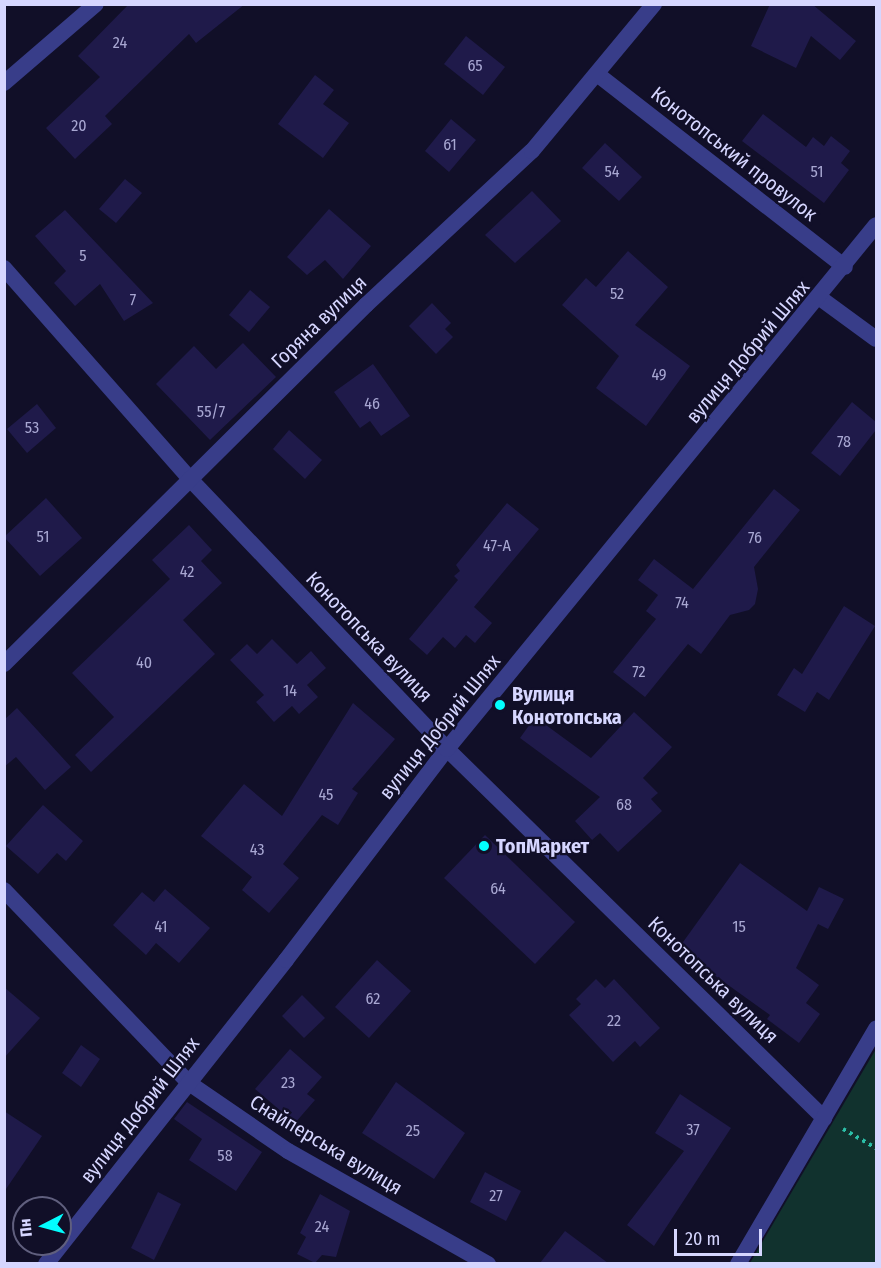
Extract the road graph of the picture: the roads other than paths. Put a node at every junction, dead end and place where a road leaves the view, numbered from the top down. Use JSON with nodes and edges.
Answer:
{"nodes":[{"id":1,"x":96,"y":4,"type":"edge"},
{"id":2,"x":654,"y":4,"type":"edge"},
{"id":3,"x":597,"y":74,"type":"junction"},
{"id":4,"x":4,"y":83,"type":"edge"},
{"id":5,"x":876,"y":225,"type":"edge"},
{"id":6,"x":844,"y":267,"type":"junction"},
{"id":7,"x":4,"y":268,"type":"edge"},
{"id":8,"x":820,"y":298,"type":"junction"},
{"id":9,"x":876,"y":339,"type":"edge"},
{"id":10,"x":190,"y":479,"type":"junction"},
{"id":11,"x":4,"y":664,"type":"edge"},
{"id":12,"x":447,"y":748,"type":"junction"},
{"id":13,"x":4,"y":890,"type":"edge"},
{"id":14,"x":876,"y":1029,"type":"edge"},
{"id":15,"x":189,"y":1083,"type":"junction"},
{"id":16,"x":824,"y":1118,"type":"junction"},
{"id":17,"x":46,"y":1263,"type":"edge"},
{"id":18,"x":488,"y":1263,"type":"edge"},
{"id":19,"x":738,"y":1263,"type":"edge"}],
"edges":[{"from":1,"to":4,"type":"street"},
{"from":2,"to":3,"type":"street","name":"Горяна вулиця"},
{"from":3,"to":6,"type":"street","name":"Конотопський провулок"},
{"from":3,"to":10,"type":"street","name":"Горяна вулиця"},
{"from":5,"to":6,"type":"street","name":"вулиця Добрий Шлях"},
{"from":6,"to":8,"type":"street","name":"вулиця Добрий Шлях"},
{"from":7,"to":10,"type":"street","name":"Конотопська вулиця"},
{"from":8,"to":9,"type":"street"},
{"from":8,"to":12,"type":"street","name":"вулиця Добрий Шлях"},
{"from":10,"to":11,"type":"street","name":"Горяна вулиця"},
{"from":10,"to":12,"type":"street","name":"Конотопська вулиця"},
{"from":12,"to":15,"type":"street","name":"вулиця Добрий Шлях"},
{"from":12,"to":16,"type":"street","name":"Конотопська вулиця"},
{"from":13,"to":15,"type":"street","name":"Снайперська вулиця"},
{"from":14,"to":16,"type":"street"},
{"from":15,"to":17,"type":"street","name":"вулиця Добрий Шлях"},
{"from":15,"to":18,"type":"street","name":"Снайперська вулиця"},
{"from":16,"to":19,"type":"street"}]}
